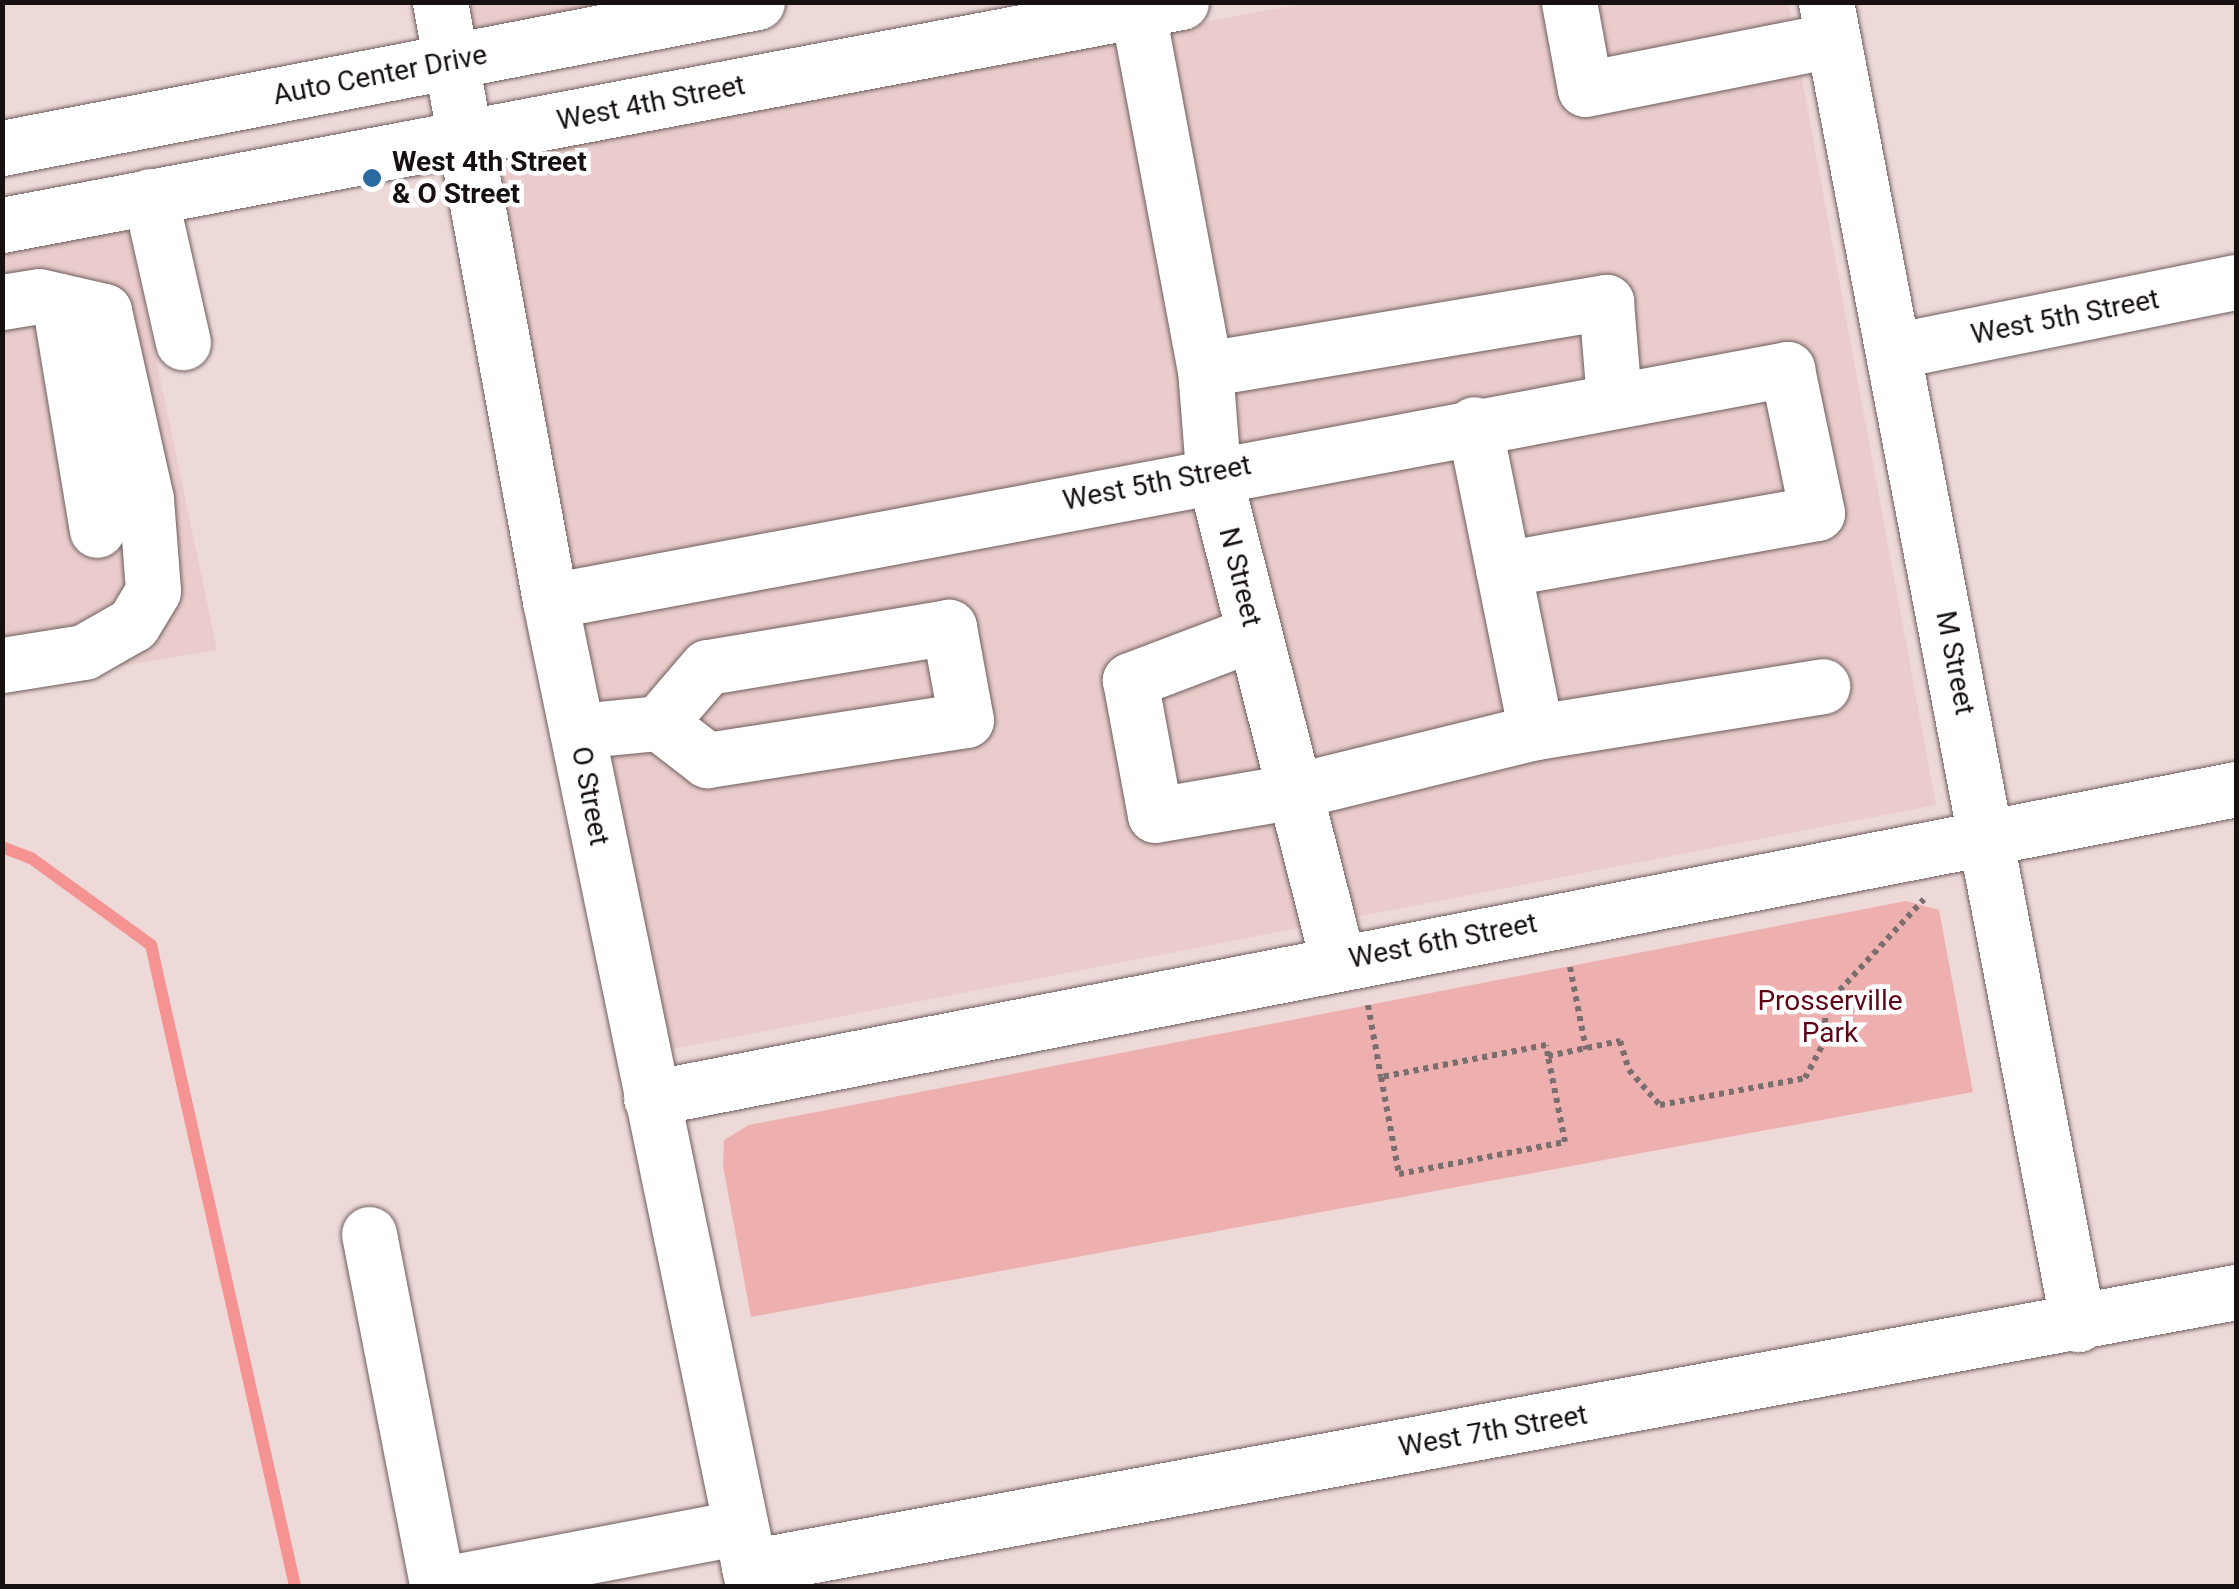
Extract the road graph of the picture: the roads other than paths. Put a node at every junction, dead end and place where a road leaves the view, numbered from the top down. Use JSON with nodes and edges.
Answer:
{"nodes":[{"id":1,"x":440,"y":2,"type":"edge"},
{"id":2,"x":757,"y":2,"type":"edge"},
{"id":3,"x":1569,"y":2,"type":"edge"},
{"id":4,"x":1152,"y":5,"type":"edge"},
{"id":5,"x":1829,"y":22,"type":"edge"},
{"id":6,"x":452,"y":61,"type":"junction"},
{"id":7,"x":466,"y":138,"type":"junction"},
{"id":8,"x":2,"y":148,"type":"edge"},
{"id":9,"x":150,"y":196,"type":"junction"},
{"id":10,"x":8,"y":220,"type":"edge"},
{"id":11,"x":2236,"y":282,"type":"edge"},
{"id":12,"x":34,"y":300,"type":"edge"},
{"id":13,"x":183,"y":342,"type":"dead end"},
{"id":14,"x":1892,"y":351,"type":"junction"},
{"id":15,"x":1205,"y":370,"type":"junction"},
{"id":16,"x":1614,"y":399,"type":"junction"},
{"id":17,"x":1474,"y":424,"type":"junction"},
{"id":18,"x":1213,"y":471,"type":"junction"},
{"id":19,"x":97,"y":530,"type":"dead end"},
{"id":20,"x":1504,"y":568,"type":"junction"},
{"id":21,"x":550,"y":602,"type":"junction"},
{"id":22,"x":1254,"y":633,"type":"junction"},
{"id":23,"x":2,"y":665,"type":"edge"},
{"id":24,"x":1822,"y":686,"type":"dead end"},
{"id":25,"x":659,"y":723,"type":"junction"},
{"id":26,"x":577,"y":731,"type":"junction"},
{"id":27,"x":1536,"y":732,"type":"junction"},
{"id":28,"x":2236,"y":789,"type":"edge"},
{"id":29,"x":1294,"y":791,"type":"junction"},
{"id":30,"x":1989,"y":838,"type":"junction"},
{"id":31,"x":1352,"y":978,"type":"junction"},
{"id":32,"x":651,"y":1098,"type":"junction"},
{"id":33,"x":368,"y":1234,"type":"dead end"},
{"id":34,"x":2236,"y":1292,"type":"edge"},
{"id":35,"x":2078,"y":1324,"type":"junction"},
{"id":36,"x":748,"y":1560,"type":"edge"}],
"edges":[{"from":1,"to":6,"type":"street","name":"O Street"},
{"from":2,"to":6,"type":"street","name":"Auto Center Drive"},
{"from":3,"to":5,"type":"street"},
{"from":4,"to":7,"type":"street","name":"West 4th Street"},
{"from":4,"to":15,"type":"street","name":"N Street"},
{"from":5,"to":14,"type":"street","name":"M Street"},
{"from":6,"to":7,"type":"street","name":"O Street"},
{"from":6,"to":8,"type":"street","name":"Auto Center Drive"},
{"from":7,"to":9,"type":"street","name":"West 4th Street"},
{"from":7,"to":21,"type":"street","name":"O Street"},
{"from":9,"to":10,"type":"street","name":"West 4th Street"},
{"from":9,"to":13,"type":"street"},
{"from":10,"to":12,"type":"street"},
{"from":11,"to":14,"type":"street","name":"West 5th Street"},
{"from":12,"to":19,"type":"street"},
{"from":12,"to":23,"type":"street"},
{"from":14,"to":30,"type":"street","name":"M Street"},
{"from":15,"to":16,"type":"street"},
{"from":15,"to":18,"type":"street","name":"N Street"},
{"from":16,"to":17,"type":"street","name":"West 5th Street"},
{"from":16,"to":20,"type":"street","name":"West 5th Street"},
{"from":17,"to":18,"type":"street","name":"West 5th Street"},
{"from":17,"to":20,"type":"street"},
{"from":18,"to":21,"type":"street","name":"West 5th Street"},
{"from":18,"to":22,"type":"street","name":"N Street"},
{"from":20,"to":27,"type":"street"},
{"from":21,"to":26,"type":"street","name":"O Street"},
{"from":22,"to":29,"type":"street","name":"N Street"},
{"from":22,"to":29,"type":"street"},
{"from":24,"to":27,"type":"street"},
{"from":25,"to":25,"type":"street"},
{"from":25,"to":26,"type":"street"},
{"from":26,"to":32,"type":"street","name":"O Street"},
{"from":27,"to":29,"type":"street"},
{"from":28,"to":30,"type":"street","name":"West 6th Street"},
{"from":29,"to":31,"type":"street","name":"N Street"},
{"from":30,"to":31,"type":"street","name":"West 6th Street"},
{"from":30,"to":35,"type":"street","name":"M Street"},
{"from":31,"to":32,"type":"street","name":"West 6th Street"},
{"from":32,"to":36,"type":"street","name":"O Street"},
{"from":33,"to":36,"type":"street","name":"West 7th Street"},
{"from":34,"to":35,"type":"street","name":"West 7th Street"},
{"from":35,"to":36,"type":"street","name":"West 7th Street"}]}
